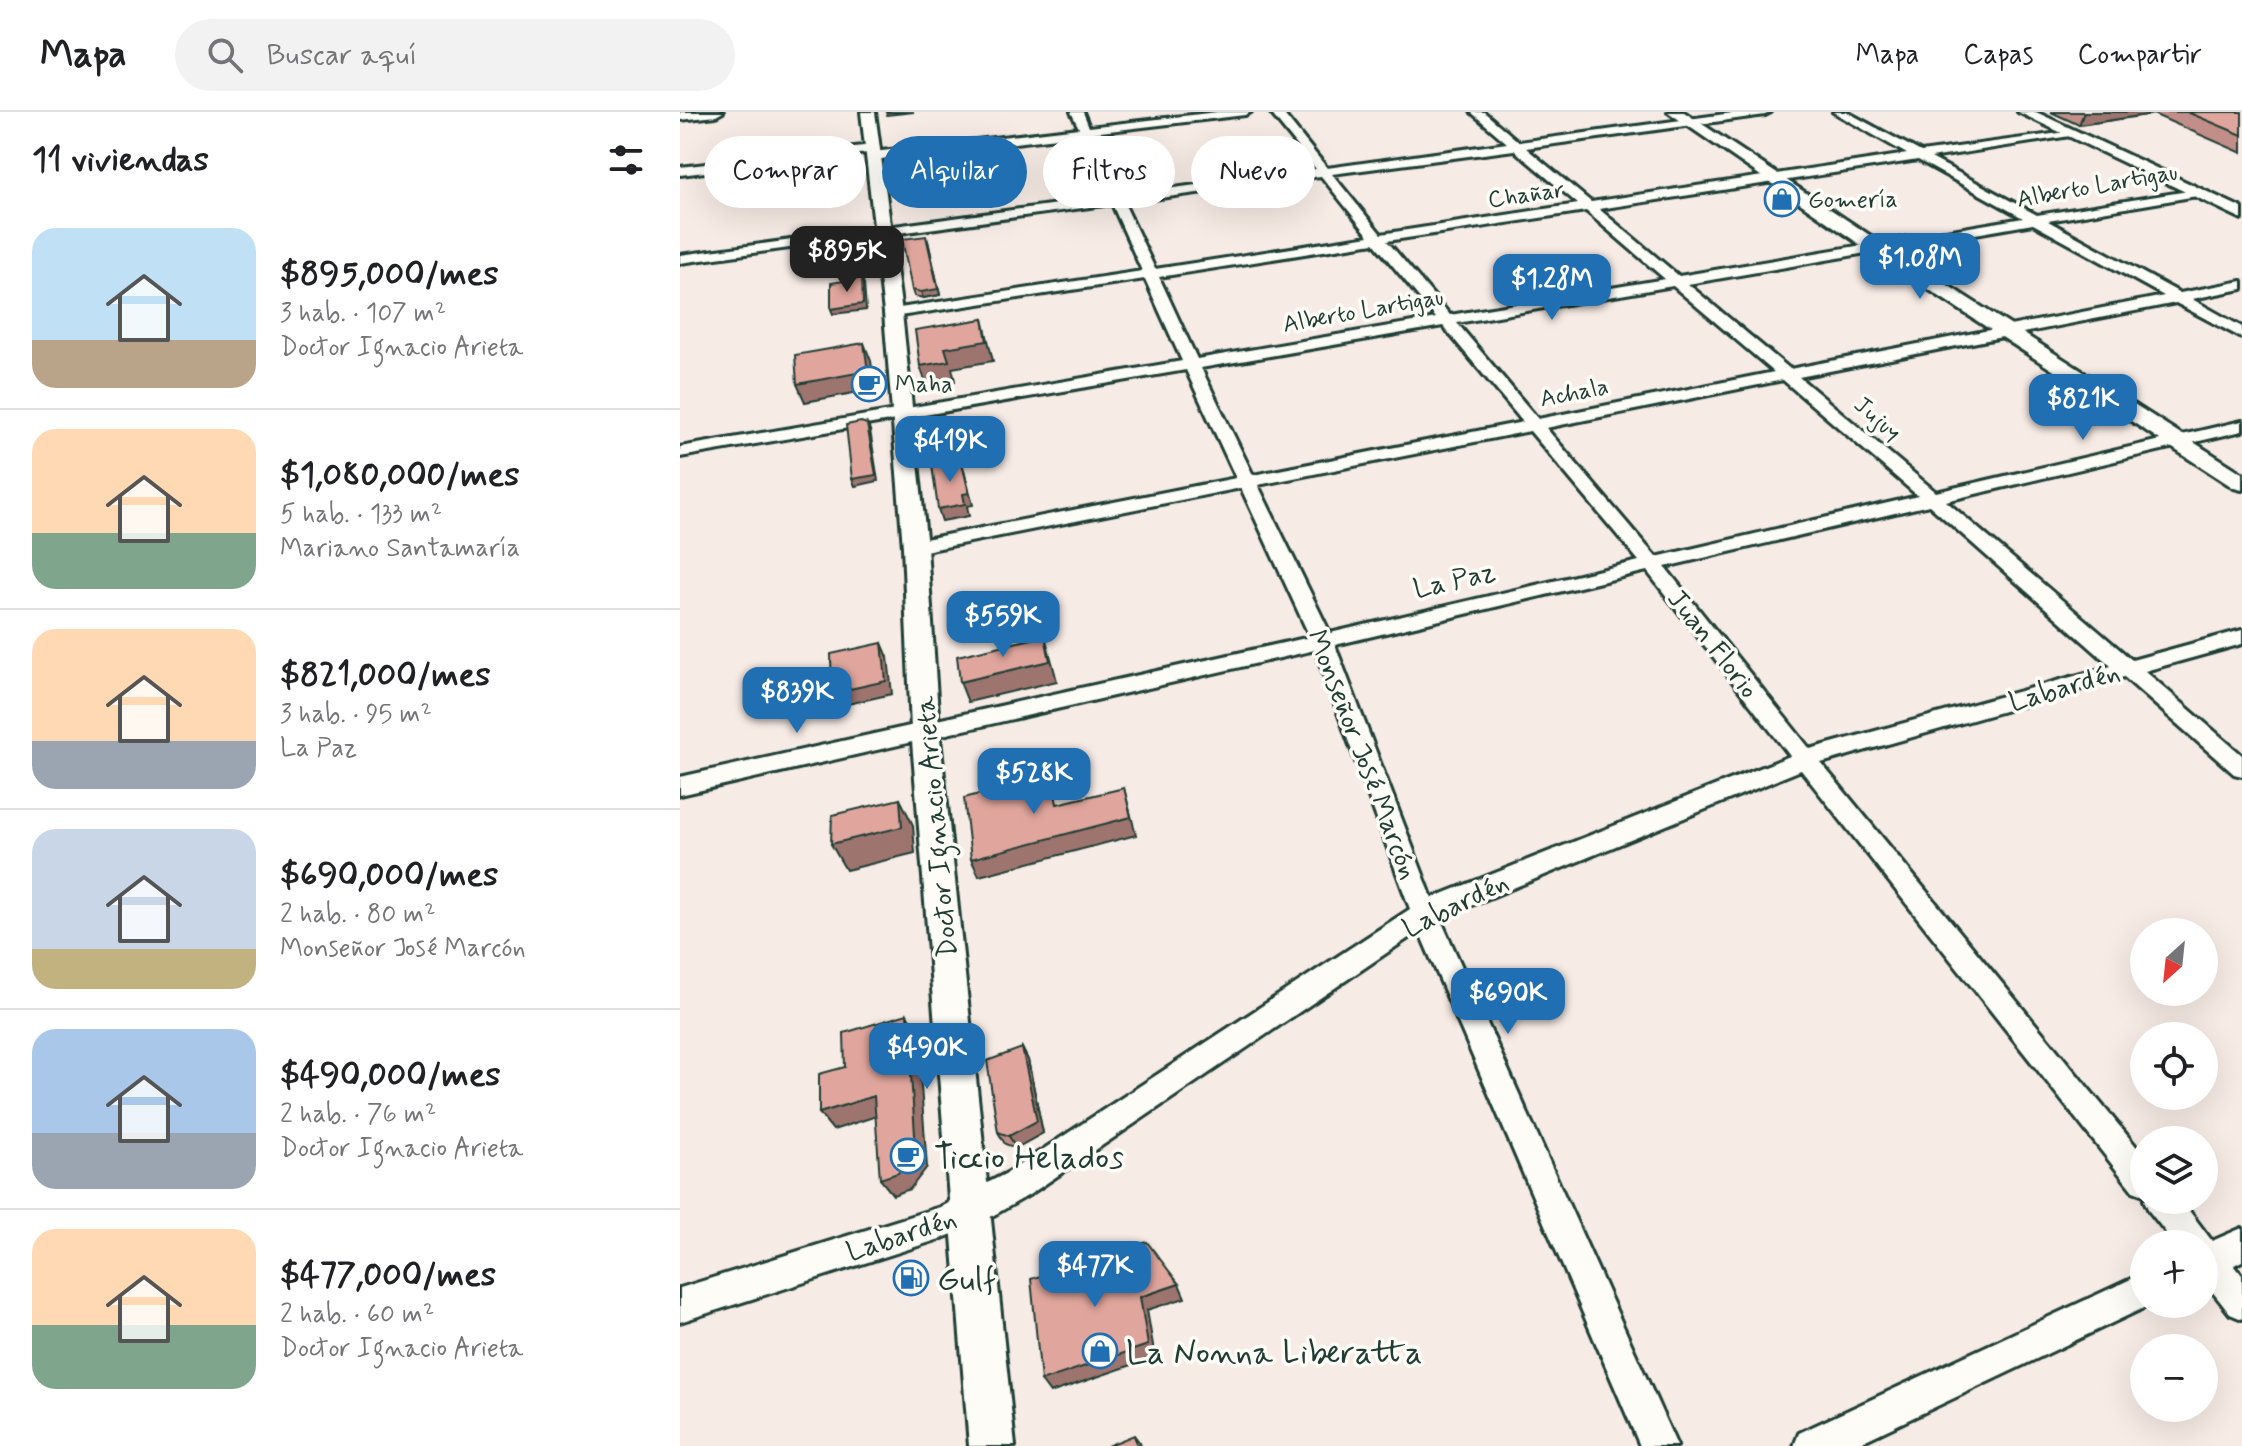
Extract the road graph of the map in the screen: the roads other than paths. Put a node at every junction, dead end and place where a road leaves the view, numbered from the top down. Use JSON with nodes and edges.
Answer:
{"nodes":[{"id":1,"x":716,"y":112,"type":"edge"},
{"id":2,"x":868,"y":112,"type":"edge"},
{"id":3,"x":1077,"y":112,"type":"edge"},
{"id":4,"x":1245,"y":112,"type":"edge"},
{"id":5,"x":1276,"y":112,"type":"edge"},
{"id":6,"x":1477,"y":112,"type":"edge"},
{"id":7,"x":1765,"y":112,"type":"edge"},
{"id":8,"x":1839,"y":112,"type":"edge"},
{"id":9,"x":2025,"y":112,"type":"edge"},
{"id":10,"x":680,"y":116,"type":"edge"},
{"id":11,"x":1683,"y":117,"type":"edge"},
{"id":12,"x":1086,"y":131,"type":"junction"},
{"id":13,"x":2070,"y":133,"type":"junction"},
{"id":14,"x":1088,"y":136,"type":"edge"},
{"id":15,"x":1517,"y":145,"type":"junction"},
{"id":16,"x":872,"y":153,"type":"junction"},
{"id":17,"x":1922,"y":156,"type":"junction"},
{"id":18,"x":680,"y":171,"type":"edge"},
{"id":19,"x":1325,"y":172,"type":"junction"},
{"id":20,"x":1773,"y":179,"type":"junction"},
{"id":21,"x":1175,"y":192,"type":"edge"},
{"id":22,"x":2197,"y":192,"type":"junction"},
{"id":23,"x":1590,"y":207,"type":"junction"},
{"id":24,"x":1059,"y":208,"type":"edge"},
{"id":25,"x":1122,"y":208,"type":"edge"},
{"id":26,"x":2242,"y":214,"type":"edge"},
{"id":27,"x":2036,"y":220,"type":"junction"},
{"id":28,"x":882,"y":232,"type":"junction"},
{"id":29,"x":1377,"y":238,"type":"junction"},
{"id":30,"x":1874,"y":246,"type":"junction"},
{"id":31,"x":680,"y":259,"type":"edge"},
{"id":32,"x":1150,"y":272,"type":"junction"},
{"id":33,"x":1678,"y":281,"type":"junction"},
{"id":34,"x":2242,"y":285,"type":"edge"},
{"id":35,"x":2175,"y":297,"type":"junction"},
{"id":36,"x":893,"y":313,"type":"junction"},
{"id":37,"x":1448,"y":320,"type":"junction"},
{"id":38,"x":2006,"y":331,"type":"junction"},
{"id":39,"x":2242,"y":333,"type":"edge"},
{"id":40,"x":1191,"y":364,"type":"junction"},
{"id":41,"x":1788,"y":375,"type":"junction"},
{"id":42,"x":902,"y":416,"type":"junction"},
{"id":43,"x":1534,"y":424,"type":"junction"},
{"id":44,"x":2242,"y":426,"type":"edge"},
{"id":45,"x":2174,"y":442,"type":"junction"},
{"id":46,"x":680,"y":452,"type":"edge"},
{"id":47,"x":1248,"y":482,"type":"junction"},
{"id":48,"x":2242,"y":483,"type":"edge"},
{"id":49,"x":1933,"y":499,"type":"junction"},
{"id":50,"x":915,"y":547,"type":"junction"},
{"id":51,"x":1651,"y":563,"type":"junction"},
{"id":52,"x":2242,"y":637,"type":"edge"},
{"id":53,"x":1323,"y":641,"type":"junction"},
{"id":54,"x":2127,"y":668,"type":"junction"},
{"id":55,"x":925,"y":729,"type":"junction"},
{"id":56,"x":1805,"y":759,"type":"junction"},
{"id":57,"x":2242,"y":768,"type":"edge"},
{"id":58,"x":680,"y":786,"type":"edge"},
{"id":59,"x":1425,"y":913,"type":"junction"},
{"id":60,"x":2130,"y":1163,"type":"edge"},
{"id":61,"x":969,"y":1212,"type":"junction"},
{"id":62,"x":2171,"y":1214,"type":"edge"},
{"id":63,"x":2183,"y":1230,"type":"edge"},
{"id":64,"x":2242,"y":1244,"type":"edge"},
{"id":65,"x":2218,"y":1251,"type":"edge"},
{"id":66,"x":2218,"y":1273,"type":"edge"},
{"id":67,"x":2130,"y":1297,"type":"edge"},
{"id":68,"x":2242,"y":1302,"type":"edge"},
{"id":69,"x":680,"y":1305,"type":"edge"},
{"id":70,"x":992,"y":1446,"type":"edge"},
{"id":71,"x":1659,"y":1446,"type":"edge"},
{"id":72,"x":1812,"y":1446,"type":"edge"}],
"edges":[{"from":1,"to":10,"type":"street"},
{"from":2,"to":16,"type":"street","name":"Doctor Ignacio Arieta"},
{"from":3,"to":12,"type":"street","name":"Monseñor José Marcón"},
{"from":4,"to":12,"type":"street"},
{"from":5,"to":19,"type":"street","name":"Juan Florio"},
{"from":6,"to":15,"type":"street","name":"Jujuy"},
{"from":7,"to":11,"type":"street"},
{"from":8,"to":17,"type":"street"},
{"from":9,"to":13,"type":"street"},
{"from":11,"to":15,"type":"street"},
{"from":11,"to":20,"type":"street"},
{"from":12,"to":14,"type":"street","name":"Monseñor José Marcón"},
{"from":12,"to":16,"type":"street"},
{"from":13,"to":17,"type":"street","name":"Chañar"},
{"from":13,"to":22,"type":"street"},
{"from":15,"to":19,"type":"street"},
{"from":15,"to":23,"type":"street","name":"Jujuy"},
{"from":16,"to":18,"type":"street"},
{"from":16,"to":28,"type":"street","name":"Doctor Ignacio Arieta"},
{"from":17,"to":20,"type":"street","name":"Chañar"},
{"from":17,"to":27,"type":"street"},
{"from":19,"to":21,"type":"street"},
{"from":19,"to":29,"type":"street","name":"Juan Florio"},
{"from":20,"to":23,"type":"street","name":"Chañar"},
{"from":20,"to":30,"type":"street"},
{"from":22,"to":26,"type":"street"},
{"from":22,"to":27,"type":"street","name":"Alberto Lartigau"},
{"from":23,"to":29,"type":"street","name":"Chañar"},
{"from":23,"to":33,"type":"street","name":"Jujuy"},
{"from":24,"to":28,"type":"street"},
{"from":25,"to":32,"type":"street","name":"Monseñor José Marcón"},
{"from":27,"to":30,"type":"street","name":"Alberto Lartigau"},
{"from":27,"to":35,"type":"street"},
{"from":28,"to":31,"type":"street"},
{"from":28,"to":36,"type":"street","name":"Doctor Ignacio Arieta"},
{"from":29,"to":32,"type":"street","name":"Chañar"},
{"from":29,"to":37,"type":"street","name":"Juan Florio"},
{"from":30,"to":33,"type":"street","name":"Alberto Lartigau"},
{"from":30,"to":38,"type":"street"},
{"from":32,"to":36,"type":"street","name":"Chañar"},
{"from":32,"to":40,"type":"street","name":"Monseñor José Marcón"},
{"from":33,"to":37,"type":"street","name":"Alberto Lartigau"},
{"from":33,"to":41,"type":"street","name":"Jujuy"},
{"from":34,"to":35,"type":"street","name":"Achala"},
{"from":35,"to":38,"type":"street","name":"Achala"},
{"from":35,"to":39,"type":"street"},
{"from":36,"to":42,"type":"street","name":"Doctor Ignacio Arieta"},
{"from":37,"to":40,"type":"street","name":"Alberto Lartigau"},
{"from":37,"to":43,"type":"street","name":"Juan Florio"},
{"from":38,"to":41,"type":"street","name":"Achala"},
{"from":38,"to":45,"type":"street"},
{"from":40,"to":42,"type":"street","name":"Alberto Lartigau"},
{"from":40,"to":47,"type":"street","name":"Monseñor José Marcón"},
{"from":41,"to":43,"type":"street","name":"Achala"},
{"from":41,"to":49,"type":"street","name":"Jujuy"},
{"from":42,"to":46,"type":"street","name":"Alberto Lartigau"},
{"from":42,"to":50,"type":"street","name":"Doctor Ignacio Arieta"},
{"from":43,"to":47,"type":"street","name":"Achala"},
{"from":43,"to":51,"type":"street","name":"Juan Florio"},
{"from":44,"to":45,"type":"street","name":"La Paz"},
{"from":45,"to":48,"type":"street"},
{"from":45,"to":49,"type":"street","name":"La Paz"},
{"from":47,"to":50,"type":"street","name":"Achala"},
{"from":47,"to":53,"type":"street","name":"Monseñor José Marcón"},
{"from":49,"to":51,"type":"street","name":"La Paz"},
{"from":49,"to":54,"type":"street","name":"Jujuy"},
{"from":50,"to":55,"type":"street","name":"Doctor Ignacio Arieta"},
{"from":51,"to":53,"type":"street","name":"La Paz"},
{"from":51,"to":56,"type":"street","name":"Juan Florio"},
{"from":52,"to":54,"type":"street","name":"Labardén"},
{"from":53,"to":55,"type":"street","name":"La Paz"},
{"from":53,"to":59,"type":"street","name":"Monseñor José Marcón"},
{"from":54,"to":56,"type":"street","name":"Labardén"},
{"from":54,"to":57,"type":"street","name":"Jujuy"},
{"from":55,"to":58,"type":"street","name":"La Paz"},
{"from":55,"to":61,"type":"street","name":"Doctor Ignacio Arieta"},
{"from":56,"to":59,"type":"street","name":"Labardén"},
{"from":56,"to":60,"type":"street","name":"Juan Florio"},
{"from":59,"to":61,"type":"street","name":"Labardén"},
{"from":59,"to":71,"type":"street","name":"Monseñor José Marcón"},
{"from":61,"to":69,"type":"street","name":"Labardén"},
{"from":61,"to":70,"type":"street","name":"Doctor Ignacio Arieta"},
{"from":62,"to":63,"type":"street"},
{"from":64,"to":65,"type":"street"},
{"from":66,"to":68,"type":"street"},
{"from":67,"to":72,"type":"street"}]}
